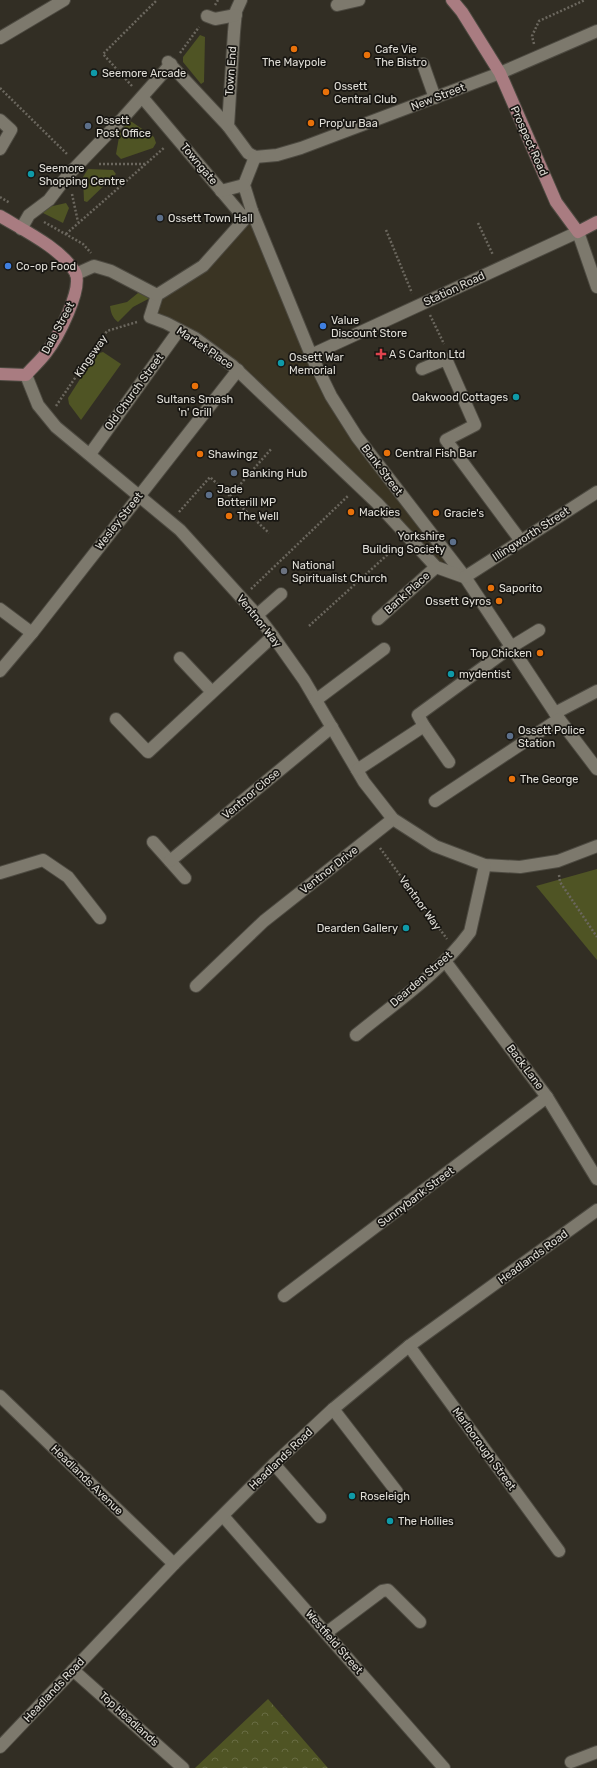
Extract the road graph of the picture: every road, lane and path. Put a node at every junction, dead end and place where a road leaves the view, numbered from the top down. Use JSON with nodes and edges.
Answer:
{"nodes":[{"id":1,"x":64,"y":0,"type":"edge"},
{"id":2,"x":157,"y":0,"type":"edge"},
{"id":3,"x":218,"y":0,"type":"edge"},
{"id":4,"x":241,"y":0,"type":"edge"},
{"id":5,"x":359,"y":0,"type":"edge"},
{"id":6,"x":452,"y":0,"type":"edge"},
{"id":7,"x":585,"y":0,"type":"edge"},
{"id":8,"x":337,"y":5,"type":"dead end"},
{"id":9,"x":236,"y":15,"type":"junction"},
{"id":10,"x":207,"y":16,"type":"junction"},
{"id":11,"x":597,"y":32,"type":"edge"},
{"id":12,"x":0,"y":38,"type":"edge"},
{"id":13,"x":540,"y":55,"type":"junction"},
{"id":14,"x":169,"y":63,"type":"junction"},
{"id":15,"x":423,"y":64,"type":"dead end"},
{"id":16,"x":500,"y":73,"type":"junction"},
{"id":17,"x":0,"y":88,"type":"edge"},
{"id":18,"x":142,"y":97,"type":"junction"},
{"id":19,"x":435,"y":98,"type":"junction"},
{"id":20,"x":0,"y":120,"type":"edge"},
{"id":21,"x":228,"y":126,"type":"junction"},
{"id":22,"x":177,"y":138,"type":"junction"},
{"id":23,"x":0,"y":149,"type":"edge"},
{"id":24,"x":255,"y":157,"type":"junction"},
{"id":25,"x":145,"y":164,"type":"junction"},
{"id":26,"x":78,"y":165,"type":"junction"},
{"id":27,"x":68,"y":175,"type":"junction"},
{"id":28,"x":244,"y":185,"type":"junction"},
{"id":29,"x":222,"y":191,"type":"junction"},
{"id":30,"x":248,"y":215,"type":"junction"},
{"id":31,"x":0,"y":216,"type":"edge"},
{"id":32,"x":597,"y":222,"type":"edge"},
{"id":33,"x":79,"y":223,"type":"junction"},
{"id":34,"x":478,"y":223,"type":"dead end"},
{"id":35,"x":21,"y":228,"type":"junction"},
{"id":36,"x":386,"y":230,"type":"dead end"},
{"id":37,"x":578,"y":232,"type":"junction"},
{"id":38,"x":66,"y":234,"type":"dead end"},
{"id":39,"x":500,"y":268,"type":"junction"},
{"id":40,"x":76,"y":274,"type":"junction"},
{"id":41,"x":597,"y":287,"type":"edge"},
{"id":42,"x":157,"y":295,"type":"junction"},
{"id":43,"x":421,"y":304,"type":"junction"},
{"id":44,"x":150,"y":317,"type":"junction"},
{"id":45,"x":179,"y":330,"type":"junction"},
{"id":46,"x":311,"y":355,"type":"junction"},
{"id":47,"x":446,"y":359,"type":"junction"},
{"id":48,"x":422,"y":369,"type":"dead end"},
{"id":49,"x":238,"y":370,"type":"junction"},
{"id":50,"x":0,"y":374,"type":"edge"},
{"id":51,"x":26,"y":376,"type":"junction"},
{"id":52,"x":278,"y":408,"type":"joint"},
{"id":53,"x":48,"y":417,"type":"junction"},
{"id":54,"x":272,"y":448,"type":"dead end"},
{"id":55,"x":90,"y":454,"type":"junction"},
{"id":56,"x":359,"y":485,"type":"junction"},
{"id":57,"x":597,"y":492,"type":"edge"},
{"id":58,"x":139,"y":496,"type":"junction"},
{"id":59,"x":230,"y":496,"type":"junction"},
{"id":60,"x":175,"y":518,"type":"dead end"},
{"id":61,"x":269,"y":532,"type":"dead end"},
{"id":62,"x":408,"y":536,"type":"junction"},
{"id":63,"x":521,"y":540,"type":"junction"},
{"id":64,"x":436,"y":567,"type":"junction"},
{"id":65,"x":465,"y":577,"type":"junction"},
{"id":66,"x":248,"y":593,"type":"dead end"},
{"id":67,"x":281,"y":594,"type":"dead end"},
{"id":68,"x":0,"y":609,"type":"edge"},
{"id":69,"x":257,"y":616,"type":"junction"},
{"id":70,"x":378,"y":619,"type":"dead end"},
{"id":71,"x":309,"y":626,"type":"dead end"},
{"id":72,"x":539,"y":630,"type":"dead end"},
{"id":73,"x":32,"y":633,"type":"junction"},
{"id":74,"x":273,"y":636,"type":"junction"},
{"id":75,"x":511,"y":647,"type":"junction"},
{"id":76,"x":384,"y":649,"type":"dead end"},
{"id":77,"x":180,"y":658,"type":"dead end"},
{"id":78,"x":0,"y":671,"type":"edge"},
{"id":79,"x":597,"y":691,"type":"edge"},
{"id":80,"x":212,"y":692,"type":"junction"},
{"id":81,"x":316,"y":700,"type":"junction"},
{"id":82,"x":557,"y":716,"type":"junction"},
{"id":83,"x":116,"y":719,"type":"dead end"},
{"id":84,"x":424,"y":726,"type":"junction"},
{"id":85,"x":332,"y":727,"type":"junction"},
{"id":86,"x":449,"y":762,"type":"dead end"},
{"id":87,"x":597,"y":769,"type":"edge"},
{"id":88,"x":357,"y":770,"type":"junction"},
{"id":89,"x":435,"y":801,"type":"dead end"},
{"id":90,"x":393,"y":819,"type":"junction"},
{"id":91,"x":371,"y":836,"type":"junction"},
{"id":92,"x":153,"y":842,"type":"dead end"},
{"id":93,"x":597,"y":846,"type":"edge"},
{"id":94,"x":558,"y":861,"type":"junction"},
{"id":95,"x":170,"y":862,"type":"junction"},
{"id":96,"x":485,"y":865,"type":"junction"},
{"id":97,"x":0,"y":873,"type":"edge"},
{"id":98,"x":185,"y":878,"type":"dead end"},
{"id":99,"x":100,"y":918,"type":"dead end"},
{"id":100,"x":597,"y":937,"type":"edge"},
{"id":101,"x":455,"y":950,"type":"junction"},
{"id":102,"x":445,"y":961,"type":"junction"},
{"id":103,"x":196,"y":986,"type":"dead end"},
{"id":104,"x":356,"y":1035,"type":"dead end"},
{"id":105,"x":547,"y":1097,"type":"junction"},
{"id":106,"x":597,"y":1179,"type":"edge"},
{"id":107,"x":597,"y":1210,"type":"edge"},
{"id":108,"x":284,"y":1296,"type":"dead end"},
{"id":109,"x":409,"y":1346,"type":"junction"},
{"id":110,"x":0,"y":1396,"type":"edge"},
{"id":111,"x":333,"y":1409,"type":"junction"},
{"id":112,"x":274,"y":1464,"type":"junction"},
{"id":113,"x":397,"y":1492,"type":"dead end"},
{"id":114,"x":223,"y":1516,"type":"junction"},
{"id":115,"x":320,"y":1517,"type":"dead end"},
{"id":116,"x":559,"y":1551,"type":"dead end"},
{"id":117,"x":174,"y":1564,"type":"junction"},
{"id":118,"x":420,"y":1622,"type":"dead end"},
{"id":119,"x":326,"y":1633,"type":"junction"},
{"id":120,"x":73,"y":1670,"type":"junction"},
{"id":121,"x":0,"y":1747,"type":"edge"},
{"id":122,"x":597,"y":1752,"type":"edge"},
{"id":123,"x":571,"y":1762,"type":"dead end"},
{"id":124,"x":184,"y":1768,"type":"edge"},
{"id":125,"x":444,"y":1768,"type":"edge"}],
"edges":[{"from":1,"to":12,"type":"street"},
{"from":2,"to":18,"type":"path"},
{"from":3,"to":10,"type":"path"},
{"from":4,"to":9,"type":"street","name":"Town End"},
{"from":5,"to":8,"type":"street"},
{"from":6,"to":16,"type":"main road","name":"Prospect Road"},
{"from":7,"to":13,"type":"path"},
{"from":9,"to":10,"type":"street"},
{"from":9,"to":21,"type":"street","name":"Town End"},
{"from":10,"to":14,"type":"path"},
{"from":11,"to":13,"type":"street","name":"New Street"},
{"from":13,"to":16,"type":"street","name":"New Street"},
{"from":14,"to":18,"type":"street"},
{"from":14,"to":21,"type":"street"},
{"from":15,"to":19,"type":"street"},
{"from":16,"to":19,"type":"street","name":"New Street"},
{"from":16,"to":37,"type":"main road","name":"Prospect Road"},
{"from":17,"to":26,"type":"path"},
{"from":18,"to":22,"type":"street","name":"Towngate"},
{"from":18,"to":26,"type":"street"},
{"from":19,"to":24,"type":"street","name":"New Street"},
{"from":20,"to":23,"type":"street"},
{"from":21,"to":24,"type":"street"},
{"from":22,"to":25,"type":"path","name":"Towngate"},
{"from":22,"to":29,"type":"street","name":"Towngate"},
{"from":24,"to":28,"type":"street"},
{"from":25,"to":26,"type":"path"},
{"from":25,"to":33,"type":"path","name":"Towngate"},
{"from":26,"to":27,"type":"street"},
{"from":27,"to":33,"type":"path"},
{"from":27,"to":35,"type":"street"},
{"from":28,"to":29,"type":"street","name":"Towngate"},
{"from":28,"to":30,"type":"street"},
{"from":29,"to":30,"type":"street","name":"Towngate"},
{"from":30,"to":42,"type":"street"},
{"from":30,"to":46,"type":"street"},
{"from":31,"to":35,"type":"main road"},
{"from":32,"to":37,"type":"main road","name":"Station Road"},
{"from":33,"to":38,"type":"path","name":"Towngate"},
{"from":34,"to":39,"type":"path"},
{"from":35,"to":40,"type":"main road"},
{"from":36,"to":43,"type":"path"},
{"from":37,"to":39,"type":"street","name":"Station Road"},
{"from":37,"to":41,"type":"street","name":"Prospect Road"},
{"from":39,"to":43,"type":"street","name":"Station Road"},
{"from":40,"to":42,"type":"street"},
{"from":40,"to":51,"type":"main road","name":"Dale Street"},
{"from":42,"to":44,"type":"street"},
{"from":43,"to":46,"type":"street","name":"Station Road"},
{"from":43,"to":47,"type":"path"},
{"from":44,"to":45,"type":"street","name":"Market Place"},
{"from":44,"to":53,"type":"path","name":"Kingsway"},
{"from":45,"to":49,"type":"street","name":"Market Place"},
{"from":45,"to":55,"type":"street","name":"Old Church Street"},
{"from":46,"to":65,"type":"street","name":"Bank Street"},
{"from":47,"to":48,"type":"street"},
{"from":47,"to":63,"type":"street"},
{"from":49,"to":52,"type":"street","name":"Market Place"},
{"from":49,"to":58,"type":"street","name":"Wesley Street"},
{"from":50,"to":51,"type":"main road"},
{"from":51,"to":53,"type":"street","name":"Ventnor Way"},
{"from":52,"to":56,"type":"street","name":"Bank Street"},
{"from":53,"to":55,"type":"street","name":"Ventnor Way"},
{"from":54,"to":59,"type":"path"},
{"from":55,"to":58,"type":"street","name":"Ventnor Way"},
{"from":56,"to":62,"type":"street","name":"Bank Street"},
{"from":56,"to":66,"type":"path"},
{"from":57,"to":63,"type":"street","name":"Illingworth Street"},
{"from":58,"to":69,"type":"street","name":"Ventnor Way"},
{"from":58,"to":73,"type":"street","name":"Wesley Street"},
{"from":59,"to":60,"type":"path"},
{"from":59,"to":61,"type":"path"},
{"from":62,"to":64,"type":"street","name":"Bank Street"},
{"from":62,"to":71,"type":"path"},
{"from":63,"to":65,"type":"street","name":"Illingworth Street"},
{"from":64,"to":65,"type":"street","name":"Bank Street"},
{"from":64,"to":70,"type":"street","name":"Bank Place"},
{"from":65,"to":75,"type":"street","name":"Bank Street"},
{"from":67,"to":69,"type":"street"},
{"from":68,"to":73,"type":"street"},
{"from":69,"to":74,"type":"street","name":"Ventnor Way"},
{"from":72,"to":75,"type":"street"},
{"from":73,"to":78,"type":"street","name":"Wesley Street"},
{"from":74,"to":80,"type":"street"},
{"from":74,"to":81,"type":"street","name":"Ventnor Way"},
{"from":75,"to":82,"type":"street","name":"Bank Street"},
{"from":75,"to":84,"type":"street"},
{"from":76,"to":81,"type":"street"},
{"from":77,"to":80,"type":"street"},
{"from":79,"to":82,"type":"street"},
{"from":80,"to":83,"type":"street"},
{"from":81,"to":85,"type":"street","name":"Ventnor Way"},
{"from":82,"to":87,"type":"street","name":"Bank Street"},
{"from":82,"to":89,"type":"street"},
{"from":84,"to":86,"type":"street"},
{"from":84,"to":88,"type":"street"},
{"from":85,"to":88,"type":"street","name":"Ventnor Way"},
{"from":85,"to":95,"type":"street","name":"Ventnor Close"},
{"from":88,"to":90,"type":"street","name":"Ventnor Way"},
{"from":90,"to":91,"type":"street","name":"Ventnor Drive"},
{"from":90,"to":96,"type":"street","name":"Ventnor Way"},
{"from":91,"to":101,"type":"path","name":"Ventnor Way"},
{"from":91,"to":103,"type":"street","name":"Ventnor Drive"},
{"from":92,"to":95,"type":"street"},
{"from":93,"to":94,"type":"street","name":"Ventnor Way"},
{"from":94,"to":96,"type":"street","name":"Ventnor Way"},
{"from":94,"to":100,"type":"path"},
{"from":95,"to":98,"type":"street"},
{"from":96,"to":101,"type":"street","name":"Dearden Street"},
{"from":97,"to":99,"type":"street"},
{"from":101,"to":102,"type":"street","name":"Dearden Street"},
{"from":102,"to":104,"type":"street","name":"Dearden Street"},
{"from":102,"to":105,"type":"street","name":"Back Lane"},
{"from":105,"to":106,"type":"street","name":"Back Lane"},
{"from":105,"to":108,"type":"street","name":"Sunnybank Street"},
{"from":107,"to":109,"type":"street","name":"Headlands Road"},
{"from":109,"to":111,"type":"street","name":"Headlands Road"},
{"from":109,"to":116,"type":"street","name":"Marlborough Street"},
{"from":110,"to":117,"type":"street","name":"Headlands Avenue"},
{"from":111,"to":112,"type":"street","name":"Headlands Road"},
{"from":111,"to":113,"type":"street"},
{"from":112,"to":114,"type":"street","name":"Headlands Road"},
{"from":112,"to":115,"type":"street"},
{"from":114,"to":117,"type":"street","name":"Headlands Road"},
{"from":114,"to":119,"type":"street","name":"Westfield Street"},
{"from":117,"to":120,"type":"street","name":"Headlands Road"},
{"from":118,"to":119,"type":"street"},
{"from":119,"to":125,"type":"street","name":"Westfield Street"},
{"from":120,"to":121,"type":"street","name":"Headlands Road"},
{"from":120,"to":124,"type":"street","name":"Top Headlands"},
{"from":122,"to":123,"type":"street"}]}
